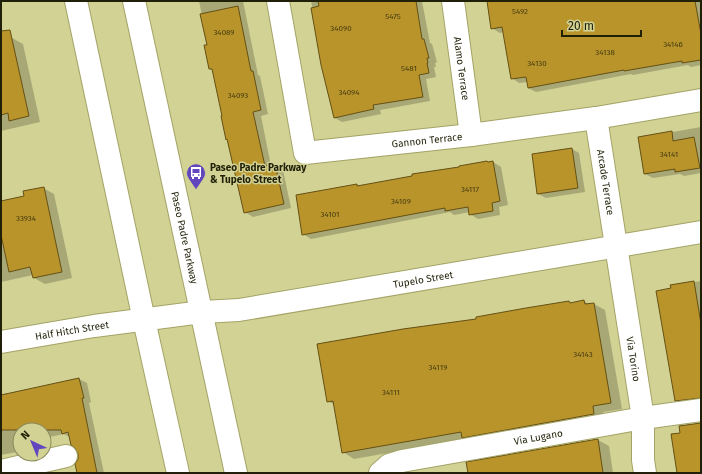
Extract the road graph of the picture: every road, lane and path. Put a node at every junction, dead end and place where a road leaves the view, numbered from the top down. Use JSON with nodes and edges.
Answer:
{"nodes":[{"id":1,"x":76,"y":1,"type":"edge"},
{"id":2,"x":134,"y":1,"type":"edge"},
{"id":3,"x":278,"y":1,"type":"edge"},
{"id":4,"x":453,"y":1,"type":"edge"},
{"id":5,"x":701,"y":100,"type":"edge"},
{"id":6,"x":596,"y":118,"type":"junction"},
{"id":7,"x":471,"y":135,"type":"junction"},
{"id":8,"x":701,"y":232,"type":"edge"},
{"id":9,"x":616,"y":246,"type":"junction"},
{"id":10,"x":202,"y":312,"type":"junction"},
{"id":11,"x":144,"y":320,"type":"junction"},
{"id":12,"x":1,"y":342,"type":"edge"},
{"id":13,"x":701,"y":410,"type":"edge"},
{"id":14,"x":644,"y":418,"type":"junction"},
{"id":15,"x":66,"y":456,"type":"dead end"},
{"id":16,"x":1,"y":471,"type":"edge"},
{"id":17,"x":178,"y":473,"type":"edge"},
{"id":18,"x":236,"y":473,"type":"edge"},
{"id":19,"x":380,"y":473,"type":"edge"},
{"id":20,"x":645,"y":473,"type":"edge"}],
"edges":[{"from":1,"to":11,"type":"street"},
{"from":2,"to":10,"type":"street","name":"Paseo Padre Parkway"},
{"from":3,"to":7,"type":"street","name":"Gannon Terrace"},
{"from":4,"to":7,"type":"street","name":"Alamo Terrace"},
{"from":5,"to":6,"type":"street","name":"Gannon Terrace"},
{"from":6,"to":7,"type":"street","name":"Gannon Terrace"},
{"from":6,"to":9,"type":"street","name":"Arcade Terrace"},
{"from":8,"to":9,"type":"street","name":"Tupelo Street"},
{"from":9,"to":10,"type":"street","name":"Tupelo Street"},
{"from":9,"to":14,"type":"street","name":"Via Torino"},
{"from":10,"to":11,"type":"street","name":"Tupelo Street"},
{"from":10,"to":18,"type":"street","name":"Paseo Padre Parkway"},
{"from":11,"to":12,"type":"street","name":"Half Hitch Street"},
{"from":11,"to":17,"type":"street"},
{"from":13,"to":14,"type":"street","name":"Via Lugano"},
{"from":14,"to":19,"type":"street","name":"Via Lugano"},
{"from":14,"to":20,"type":"street","name":"Via Torino"},
{"from":15,"to":16,"type":"street"}]}
